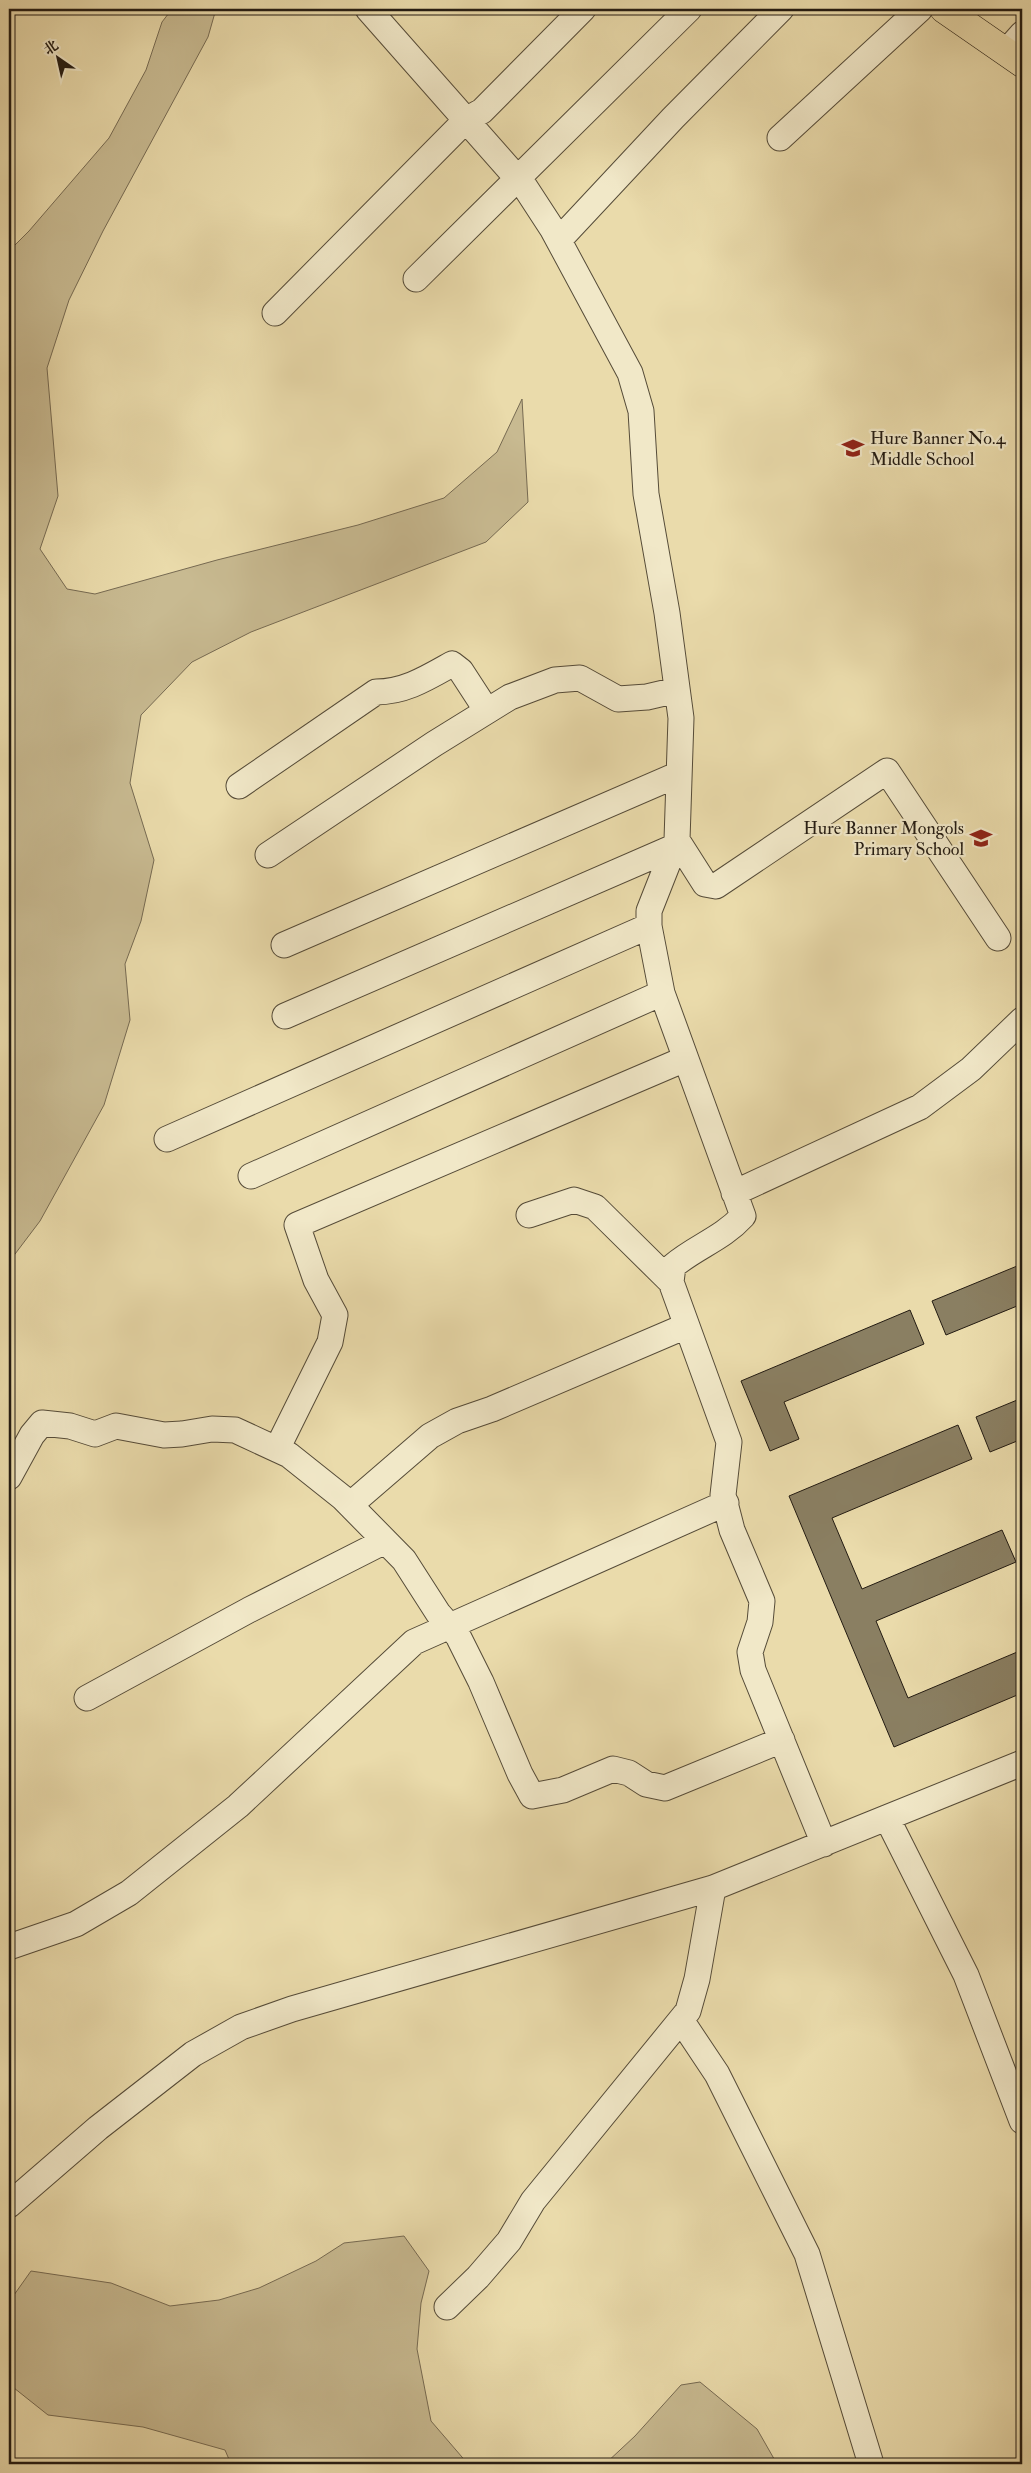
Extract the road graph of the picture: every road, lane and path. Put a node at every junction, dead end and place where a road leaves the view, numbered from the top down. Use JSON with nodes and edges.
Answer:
{"nodes":[{"id":1,"x":368,"y":9,"type":"edge"},
{"id":2,"x":583,"y":9,"type":"edge"},
{"id":3,"x":689,"y":9,"type":"edge"},
{"id":4,"x":781,"y":9,"type":"edge"},
{"id":5,"x":920,"y":9,"type":"edge"},
{"id":6,"x":944,"y":9,"type":"edge"},
{"id":7,"x":1017,"y":50,"type":"edge"},
{"id":8,"x":466,"y":120,"type":"junction"},
{"id":9,"x":780,"y":138,"type":"dead end"},
{"id":10,"x":518,"y":178,"type":"junction"},
{"id":11,"x":558,"y":240,"type":"junction"},
{"id":12,"x":416,"y":279,"type":"dead end"},
{"id":13,"x":275,"y":313,"type":"dead end"},
{"id":14,"x":677,"y":690,"type":"junction"},
{"id":15,"x":487,"y":711,"type":"junction"},
{"id":16,"x":679,"y":774,"type":"junction"},
{"id":17,"x":239,"y":786,"type":"dead end"},
{"id":18,"x":676,"y":843,"type":"junction"},
{"id":19,"x":268,"y":855,"type":"dead end"},
{"id":20,"x":649,"y":926,"type":"junction"},
{"id":21,"x":998,"y":938,"type":"dead end"},
{"id":22,"x":284,"y":945,"type":"dead end"},
{"id":23,"x":662,"y":993,"type":"junction"},
{"id":24,"x":285,"y":1016,"type":"dead end"},
{"id":25,"x":1022,"y":1020,"type":"edge"},
{"id":26,"x":685,"y":1058,"type":"junction"},
{"id":27,"x":166,"y":1139,"type":"dead end"},
{"id":28,"x":251,"y":1176,"type":"dead end"},
{"id":29,"x":734,"y":1193,"type":"junction"},
{"id":30,"x":529,"y":1215,"type":"dead end"},
{"id":31,"x":671,"y":1282,"type":"junction"},
{"id":32,"x":686,"y":1326,"type":"junction"},
{"id":33,"x":277,"y":1449,"type":"junction"},
{"id":34,"x":9,"y":1476,"type":"edge"},
{"id":35,"x":726,"y":1503,"type":"junction"},
{"id":36,"x":350,"y":1505,"type":"junction"},
{"id":37,"x":385,"y":1540,"type":"junction"},
{"id":38,"x":450,"y":1626,"type":"junction"},
{"id":39,"x":87,"y":1698,"type":"dead end"},
{"id":40,"x":782,"y":1740,"type":"junction"},
{"id":41,"x":1022,"y":1763,"type":"edge"},
{"id":42,"x":887,"y":1818,"type":"junction"},
{"id":43,"x":824,"y":1844,"type":"junction"},
{"id":44,"x":713,"y":1888,"type":"junction"},
{"id":45,"x":9,"y":1947,"type":"edge"},
{"id":46,"x":681,"y":2020,"type":"junction"},
{"id":47,"x":1022,"y":2121,"type":"edge"},
{"id":48,"x":9,"y":2205,"type":"edge"},
{"id":49,"x":447,"y":2307,"type":"dead end"},
{"id":50,"x":871,"y":2464,"type":"edge"}],
"edges":[{"from":1,"to":8,"type":"street"},
{"from":2,"to":8,"type":"street"},
{"from":3,"to":10,"type":"street"},
{"from":4,"to":11,"type":"street"},
{"from":5,"to":9,"type":"street"},
{"from":6,"to":7,"type":"main road"},
{"from":8,"to":10,"type":"street"},
{"from":8,"to":13,"type":"street"},
{"from":10,"to":11,"type":"street"},
{"from":10,"to":12,"type":"street"},
{"from":11,"to":14,"type":"street"},
{"from":14,"to":15,"type":"street"},
{"from":14,"to":16,"type":"street"},
{"from":15,"to":17,"type":"street"},
{"from":15,"to":19,"type":"street"},
{"from":16,"to":18,"type":"street"},
{"from":16,"to":22,"type":"street"},
{"from":18,"to":20,"type":"street"},
{"from":18,"to":21,"type":"street"},
{"from":18,"to":24,"type":"street"},
{"from":20,"to":23,"type":"street"},
{"from":20,"to":27,"type":"street"},
{"from":23,"to":26,"type":"street"},
{"from":23,"to":28,"type":"street"},
{"from":25,"to":29,"type":"street"},
{"from":26,"to":29,"type":"street"},
{"from":26,"to":33,"type":"street"},
{"from":29,"to":31,"type":"street"},
{"from":30,"to":31,"type":"street"},
{"from":31,"to":32,"type":"street"},
{"from":32,"to":35,"type":"street"},
{"from":32,"to":36,"type":"street"},
{"from":33,"to":34,"type":"street"},
{"from":33,"to":36,"type":"street"},
{"from":35,"to":38,"type":"street"},
{"from":35,"to":40,"type":"street"},
{"from":36,"to":37,"type":"street"},
{"from":37,"to":38,"type":"street"},
{"from":37,"to":39,"type":"street"},
{"from":38,"to":40,"type":"street"},
{"from":38,"to":45,"type":"street"},
{"from":40,"to":43,"type":"street"},
{"from":41,"to":42,"type":"street"},
{"from":42,"to":43,"type":"street"},
{"from":42,"to":47,"type":"street"},
{"from":43,"to":44,"type":"street"},
{"from":44,"to":46,"type":"street"},
{"from":44,"to":48,"type":"street"},
{"from":46,"to":49,"type":"street"},
{"from":46,"to":50,"type":"street"}]}
